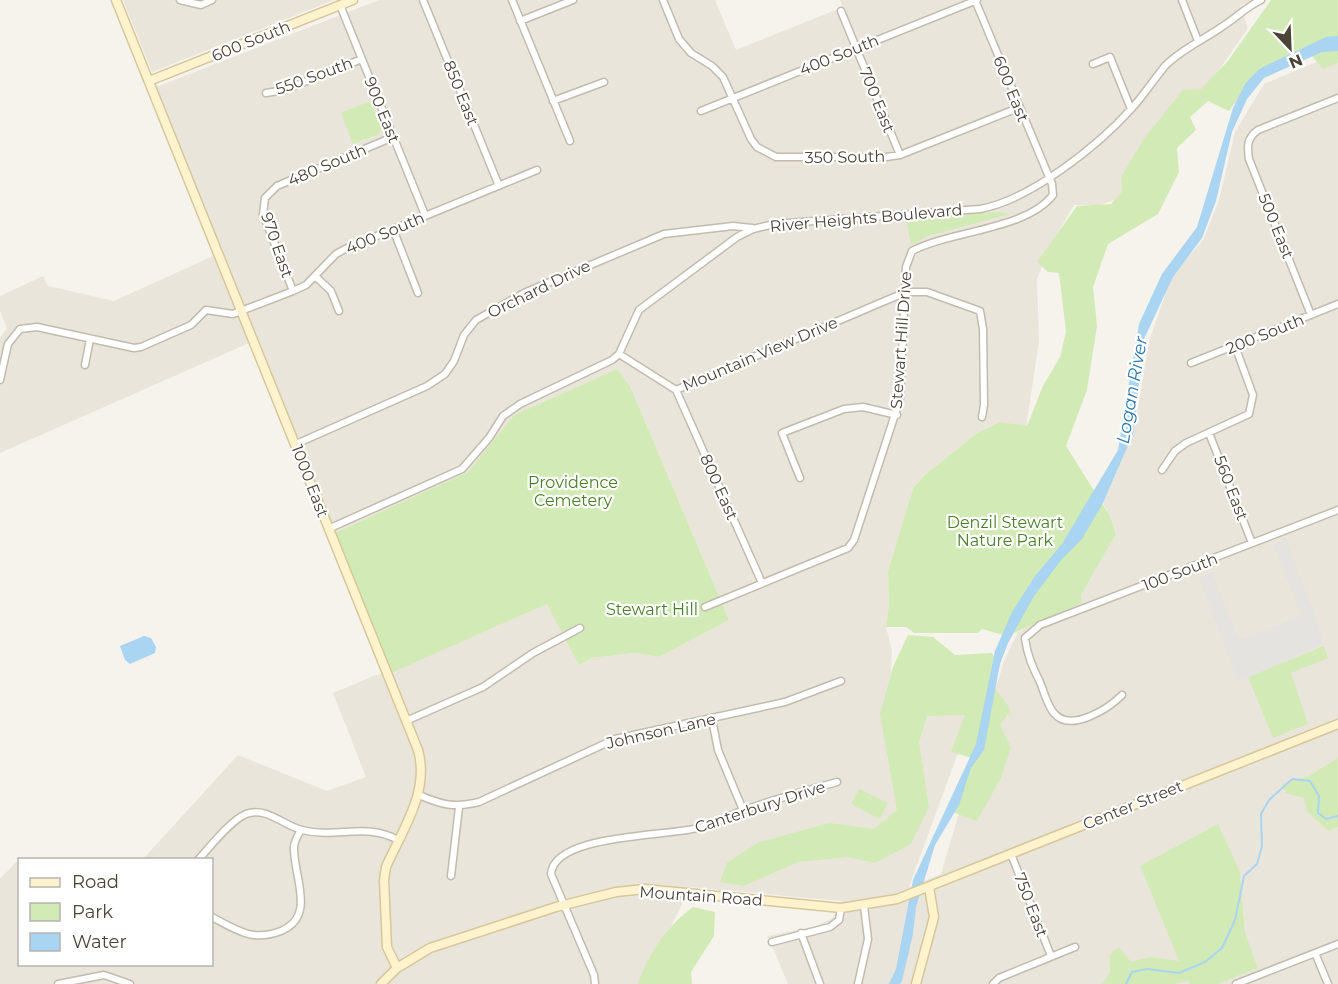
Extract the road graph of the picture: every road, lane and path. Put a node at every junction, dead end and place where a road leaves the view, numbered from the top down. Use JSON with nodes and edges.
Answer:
{"nodes":[{"id":1,"x":116,"y":0,"type":"edge"},
{"id":2,"x":180,"y":0,"type":"edge"},
{"id":3,"x":212,"y":0,"type":"edge"},
{"id":4,"x":353,"y":0,"type":"edge"},
{"id":5,"x":423,"y":0,"type":"edge"},
{"id":6,"x":512,"y":0,"type":"edge"},
{"id":7,"x":573,"y":0,"type":"edge"},
{"id":8,"x":663,"y":0,"type":"edge"},
{"id":9,"x":976,"y":0,"type":"edge"},
{"id":10,"x":1182,"y":0,"type":"edge"},
{"id":11,"x":1261,"y":0,"type":"edge"},
{"id":12,"x":340,"y":5,"type":"junction"},
{"id":13,"x":841,"y":11,"type":"dead end"},
{"id":14,"x":520,"y":21,"type":"junction"},
{"id":15,"x":1198,"y":41,"type":"junction"},
{"id":16,"x":857,"y":48,"type":"junction"},
{"id":17,"x":362,"y":59,"type":"junction"},
{"id":18,"x":1093,"y":64,"type":"dead end"},
{"id":19,"x":149,"y":81,"type":"junction"},
{"id":20,"x":604,"y":82,"type":"dead end"},
{"id":21,"x":266,"y":93,"type":"dead end"},
{"id":22,"x":733,"y":98,"type":"junction"},
{"id":23,"x":1338,"y":98,"type":"edge"},
{"id":24,"x":554,"y":101,"type":"junction"},
{"id":25,"x":1018,"y":108,"type":"junction"},
{"id":26,"x":1131,"y":109,"type":"junction"},
{"id":27,"x":701,"y":111,"type":"dead end"},
{"id":28,"x":393,"y":137,"type":"junction"},
{"id":29,"x":570,"y":141,"type":"dead end"},
{"id":30,"x":900,"y":155,"type":"junction"},
{"id":31,"x":537,"y":170,"type":"dead end"},
{"id":32,"x":1049,"y":177,"type":"junction"},
{"id":33,"x":499,"y":186,"type":"junction"},
{"id":34,"x":265,"y":198,"type":"joint"},
{"id":35,"x":425,"y":215,"type":"junction"},
{"id":36,"x":393,"y":229,"type":"junction"},
{"id":37,"x":753,"y":229,"type":"junction"},
{"id":38,"x":315,"y":276,"type":"junction"},
{"id":39,"x":293,"y":291,"type":"junction"},
{"id":40,"x":906,"y":292,"type":"junction"},
{"id":41,"x":418,"y":293,"type":"dead end"},
{"id":42,"x":1338,"y":304,"type":"edge"},
{"id":43,"x":243,"y":311,"type":"junction"},
{"id":44,"x":339,"y":311,"type":"dead end"},
{"id":45,"x":1311,"y":315,"type":"junction"},
{"id":46,"x":90,"y":339,"type":"junction"},
{"id":47,"x":1235,"y":346,"type":"junction"},
{"id":48,"x":619,"y":354,"type":"junction"},
{"id":49,"x":1191,"y":363,"type":"dead end"},
{"id":50,"x":85,"y":364,"type":"dead end"},
{"id":51,"x":0,"y":380,"type":"edge"},
{"id":52,"x":676,"y":390,"type":"junction"},
{"id":53,"x":897,"y":415,"type":"junction"},
{"id":54,"x":982,"y":417,"type":"dead end"},
{"id":55,"x":1209,"y":433,"type":"junction"},
{"id":56,"x":296,"y":444,"type":"junction"},
{"id":57,"x":1162,"y":470,"type":"dead end"},
{"id":58,"x":800,"y":478,"type":"dead end"},
{"id":59,"x":1338,"y":510,"type":"edge"},
{"id":60,"x":328,"y":529,"type":"junction"},
{"id":61,"x":1252,"y":543,"type":"junction"},
{"id":62,"x":762,"y":583,"type":"junction"},
{"id":63,"x":705,"y":607,"type":"dead end"},
{"id":64,"x":580,"y":628,"type":"dead end"},
{"id":65,"x":841,"y":681,"type":"dead end"},
{"id":66,"x":1122,"y":695,"type":"dead end"},
{"id":67,"x":712,"y":719,"type":"junction"},
{"id":68,"x":406,"y":721,"type":"junction"},
{"id":69,"x":1338,"y":724,"type":"edge"},
{"id":70,"x":837,"y":782,"type":"dead end"},
{"id":71,"x":419,"y":795,"type":"junction"},
{"id":72,"x":459,"y":807,"type":"junction"},
{"id":73,"x":744,"y":810,"type":"junction"},
{"id":74,"x":301,"y":830,"type":"junction"},
{"id":75,"x":398,"y":840,"type":"junction"},
{"id":76,"x":1011,"y":854,"type":"junction"},
{"id":77,"x":200,"y":858,"type":"edge"},
{"id":78,"x":451,"y":876,"type":"dead end"},
{"id":79,"x":929,"y":887,"type":"junction"},
{"id":80,"x":564,"y":905,"type":"junction"},
{"id":81,"x":864,"y":906,"type":"junction"},
{"id":82,"x":841,"y":908,"type":"junction"},
{"id":83,"x":213,"y":917,"type":"edge"},
{"id":84,"x":801,"y":933,"type":"junction"},
{"id":85,"x":772,"y":942,"type":"dead end"},
{"id":86,"x":1338,"y":944,"type":"edge"},
{"id":87,"x":1075,"y":947,"type":"dead end"},
{"id":88,"x":1315,"y":953,"type":"junction"},
{"id":89,"x":1051,"y":956,"type":"junction"},
{"id":90,"x":397,"y":968,"type":"junction"},
{"id":91,"x":58,"y":984,"type":"edge"},
{"id":92,"x":130,"y":984,"type":"edge"},
{"id":93,"x":381,"y":984,"type":"edge"},
{"id":94,"x":595,"y":984,"type":"edge"},
{"id":95,"x":820,"y":984,"type":"edge"},
{"id":96,"x":858,"y":984,"type":"edge"},
{"id":97,"x":916,"y":984,"type":"edge"},
{"id":98,"x":993,"y":984,"type":"edge"},
{"id":99,"x":1236,"y":984,"type":"edge"},
{"id":100,"x":1328,"y":984,"type":"edge"}],
"edges":[{"from":1,"to":19,"type":"street","name":"1000 East"},
{"from":2,"to":3,"type":"street"},
{"from":4,"to":12,"type":"street","name":"600 South"},
{"from":5,"to":33,"type":"street","name":"850 East"},
{"from":6,"to":14,"type":"street"},
{"from":7,"to":14,"type":"street"},
{"from":8,"to":22,"type":"street"},
{"from":9,"to":16,"type":"street","name":"400 South"},
{"from":9,"to":25,"type":"street","name":"600 East"},
{"from":10,"to":15,"type":"street"},
{"from":11,"to":15,"type":"street","name":"River Heights Boulevard"},
{"from":12,"to":17,"type":"street","name":"900 East"},
{"from":12,"to":19,"type":"street","name":"600 South"},
{"from":13,"to":16,"type":"street","name":"700 East"},
{"from":14,"to":24,"type":"street"},
{"from":15,"to":26,"type":"street","name":"River Heights Boulevard"},
{"from":16,"to":22,"type":"street","name":"400 South"},
{"from":16,"to":30,"type":"street","name":"700 East"},
{"from":17,"to":21,"type":"street","name":"550 South"},
{"from":17,"to":28,"type":"street","name":"900 East"},
{"from":18,"to":26,"type":"street"},
{"from":19,"to":43,"type":"street","name":"1000 East"},
{"from":20,"to":24,"type":"street"},
{"from":22,"to":27,"type":"street","name":"400 South"},
{"from":22,"to":30,"type":"street","name":"350 South"},
{"from":23,"to":45,"type":"street","name":"500 East"},
{"from":24,"to":29,"type":"street"},
{"from":25,"to":30,"type":"street","name":"350 South"},
{"from":25,"to":32,"type":"street","name":"600 East"},
{"from":26,"to":32,"type":"street","name":"River Heights Boulevard"},
{"from":28,"to":34,"type":"street","name":"480 South"},
{"from":28,"to":35,"type":"street","name":"900 East"},
{"from":31,"to":33,"type":"street","name":"400 South"},
{"from":32,"to":37,"type":"street","name":"River Heights Boulevard"},
{"from":32,"to":40,"type":"street","name":"Stewart Hill Drive"},
{"from":33,"to":35,"type":"street","name":"400 South"},
{"from":34,"to":39,"type":"street","name":"970 East"},
{"from":35,"to":36,"type":"street","name":"400 South"},
{"from":36,"to":38,"type":"street","name":"400 South"},
{"from":36,"to":41,"type":"street"},
{"from":37,"to":48,"type":"street","name":"River Heights Boulevard"},
{"from":37,"to":56,"type":"street","name":"Orchard Drive"},
{"from":38,"to":39,"type":"street","name":"400 South"},
{"from":38,"to":44,"type":"street"},
{"from":39,"to":43,"type":"street","name":"400 South"},
{"from":40,"to":52,"type":"street","name":"Mountain View Drive"},
{"from":40,"to":53,"type":"street","name":"Stewart Hill Drive"},
{"from":40,"to":54,"type":"street"},
{"from":42,"to":45,"type":"street","name":"200 South"},
{"from":43,"to":46,"type":"street"},
{"from":43,"to":56,"type":"street","name":"1000 East"},
{"from":45,"to":47,"type":"street","name":"200 South"},
{"from":46,"to":50,"type":"street"},
{"from":46,"to":51,"type":"street"},
{"from":47,"to":49,"type":"street","name":"200 South"},
{"from":47,"to":55,"type":"street"},
{"from":48,"to":52,"type":"street","name":"Mountain View Drive"},
{"from":48,"to":60,"type":"street"},
{"from":52,"to":62,"type":"street","name":"800 East"},
{"from":53,"to":58,"type":"street"},
{"from":53,"to":62,"type":"street","name":"Stewart Hill Drive"},
{"from":55,"to":57,"type":"street"},
{"from":55,"to":61,"type":"street","name":"560 East"},
{"from":56,"to":60,"type":"street","name":"1000 East"},
{"from":59,"to":61,"type":"street","name":"100 South"},
{"from":60,"to":68,"type":"street","name":"1000 East"},
{"from":61,"to":66,"type":"street","name":"100 South"},
{"from":62,"to":63,"type":"street","name":"Stewart Hill Drive"},
{"from":64,"to":68,"type":"street"},
{"from":65,"to":67,"type":"street","name":"Johnson Lane"},
{"from":67,"to":72,"type":"street","name":"Johnson Lane"},
{"from":67,"to":73,"type":"street"},
{"from":68,"to":71,"type":"street","name":"1000 East"},
{"from":69,"to":76,"type":"street","name":"Center Street"},
{"from":70,"to":73,"type":"street","name":"Canterbury Drive"},
{"from":71,"to":72,"type":"street"},
{"from":71,"to":75,"type":"street","name":"1000 East"},
{"from":72,"to":78,"type":"street"},
{"from":73,"to":80,"type":"street","name":"Canterbury Drive"},
{"from":74,"to":75,"type":"street"},
{"from":74,"to":77,"type":"street"},
{"from":74,"to":83,"type":"street"},
{"from":75,"to":90,"type":"street","name":"1000 East"},
{"from":76,"to":79,"type":"street","name":"Center Street"},
{"from":76,"to":89,"type":"street","name":"750 East"},
{"from":79,"to":81,"type":"street","name":"Mountain Road"},
{"from":79,"to":97,"type":"street"},
{"from":80,"to":82,"type":"street","name":"Mountain Road"},
{"from":80,"to":90,"type":"street","name":"Mountain Road"},
{"from":80,"to":94,"type":"street","name":"Canterbury Drive"},
{"from":81,"to":82,"type":"street","name":"Mountain Road"},
{"from":81,"to":96,"type":"street"},
{"from":82,"to":84,"type":"street"},
{"from":84,"to":85,"type":"street"},
{"from":84,"to":95,"type":"street"},
{"from":86,"to":88,"type":"street"},
{"from":87,"to":89,"type":"street"},
{"from":88,"to":99,"type":"street"},
{"from":88,"to":100,"type":"street"},
{"from":89,"to":98,"type":"street"},
{"from":90,"to":93,"type":"street","name":"Mountain Road"},
{"from":91,"to":92,"type":"street"}]}
